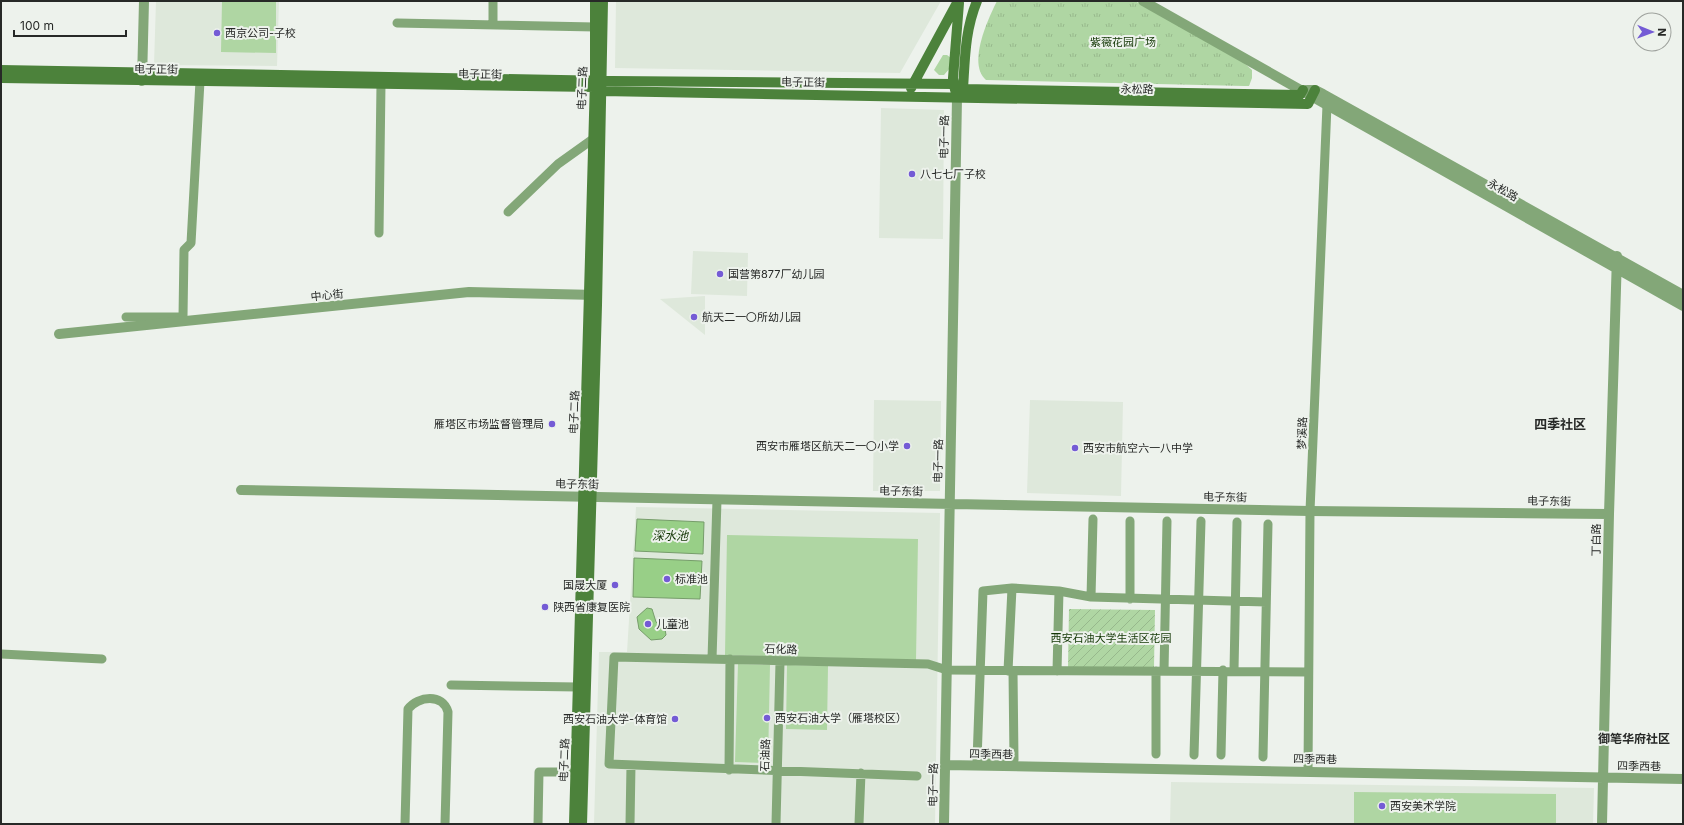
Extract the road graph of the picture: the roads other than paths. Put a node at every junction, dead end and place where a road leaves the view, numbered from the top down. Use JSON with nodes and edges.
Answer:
{"nodes":[{"id":1,"x":144,"y":1,"type":"edge"},
{"id":2,"x":494,"y":1,"type":"edge"},
{"id":3,"x":595,"y":1,"type":"edge"},
{"id":4,"x":602,"y":1,"type":"edge"},
{"id":5,"x":958,"y":1,"type":"edge"},
{"id":6,"x":977,"y":1,"type":"edge"},
{"id":7,"x":1143,"y":1,"type":"edge"},
{"id":8,"x":397,"y":23,"type":"dead end"},
{"id":9,"x":493,"y":25,"type":"junction"},
{"id":10,"x":595,"y":27,"type":"junction"},
{"id":11,"x":1,"y":70,"type":"edge"},
{"id":12,"x":143,"y":76,"type":"junction"},
{"id":13,"x":1,"y":78,"type":"edge"},
{"id":14,"x":200,"y":81,"type":"junction"},
{"id":15,"x":381,"y":84,"type":"junction"},
{"id":16,"x":914,"y":84,"type":"junction"},
{"id":17,"x":953,"y":84,"type":"junction"},
{"id":18,"x":598,"y":85,"type":"junction"},
{"id":19,"x":963,"y":89,"type":"junction"},
{"id":20,"x":1303,"y":90,"type":"junction"},
{"id":21,"x":1313,"y":93,"type":"junction"},
{"id":22,"x":908,"y":96,"type":"junction"},
{"id":23,"x":957,"y":98,"type":"junction"},
{"id":24,"x":1328,"y":101,"type":"junction"},
{"id":25,"x":593,"y":139,"type":"junction"},
{"id":26,"x":508,"y":212,"type":"dead end"},
{"id":27,"x":379,"y":233,"type":"dead end"},
{"id":28,"x":1616,"y":262,"type":"junction"},
{"id":29,"x":593,"y":295,"type":"junction"},
{"id":30,"x":1683,"y":295,"type":"edge"},
{"id":31,"x":1683,"y":306,"type":"edge"},
{"id":32,"x":126,"y":317,"type":"dead end"},
{"id":33,"x":59,"y":334,"type":"dead end"},
{"id":34,"x":241,"y":490,"type":"dead end"},
{"id":35,"x":587,"y":496,"type":"junction"},
{"id":36,"x":717,"y":500,"type":"junction"},
{"id":37,"x":949,"y":503,"type":"junction"},
{"id":38,"x":1310,"y":511,"type":"junction"},
{"id":39,"x":1609,"y":514,"type":"junction"},
{"id":40,"x":1093,"y":520,"type":"dead end"},
{"id":41,"x":1130,"y":520,"type":"dead end"},
{"id":42,"x":1167,"y":521,"type":"dead end"},
{"id":43,"x":1201,"y":521,"type":"dead end"},
{"id":44,"x":1237,"y":522,"type":"dead end"},
{"id":45,"x":1268,"y":524,"type":"dead end"},
{"id":46,"x":1012,"y":588,"type":"junction"},
{"id":47,"x":1059,"y":591,"type":"junction"},
{"id":48,"x":1091,"y":597,"type":"junction"},
{"id":49,"x":1130,"y":599,"type":"junction"},
{"id":50,"x":1164,"y":600,"type":"junction"},
{"id":51,"x":1199,"y":601,"type":"junction"},
{"id":52,"x":1236,"y":602,"type":"junction"},
{"id":53,"x":1266,"y":602,"type":"junction"},
{"id":54,"x":1,"y":654,"type":"edge"},
{"id":55,"x":102,"y":659,"type":"dead end"},
{"id":56,"x":730,"y":659,"type":"junction"},
{"id":57,"x":712,"y":660,"type":"junction"},
{"id":58,"x":780,"y":662,"type":"junction"},
{"id":59,"x":947,"y":670,"type":"junction"},
{"id":60,"x":982,"y":670,"type":"junction"},
{"id":61,"x":1011,"y":670,"type":"junction"},
{"id":62,"x":1223,"y":670,"type":"junction"},
{"id":63,"x":1234,"y":670,"type":"junction"},
{"id":64,"x":1057,"y":671,"type":"junction"},
{"id":65,"x":1160,"y":671,"type":"junction"},
{"id":66,"x":1197,"y":671,"type":"junction"},
{"id":67,"x":1265,"y":671,"type":"junction"},
{"id":68,"x":1308,"y":672,"type":"junction"},
{"id":69,"x":451,"y":685,"type":"dead end"},
{"id":70,"x":578,"y":687,"type":"junction"},
{"id":71,"x":1156,"y":754,"type":"dead end"},
{"id":72,"x":1194,"y":755,"type":"dead end"},
{"id":73,"x":1222,"y":755,"type":"dead end"},
{"id":74,"x":1264,"y":757,"type":"dead end"},
{"id":75,"x":631,"y":765,"type":"junction"},
{"id":76,"x":946,"y":765,"type":"junction"},
{"id":77,"x":729,"y":770,"type":"junction"},
{"id":78,"x":777,"y":770,"type":"junction"},
{"id":79,"x":1308,"y":771,"type":"junction"},
{"id":80,"x":576,"y":772,"type":"junction"},
{"id":81,"x":861,"y":773,"type":"junction"},
{"id":82,"x":917,"y":776,"type":"dead end"},
{"id":83,"x":1603,"y":777,"type":"junction"},
{"id":84,"x":1683,"y":779,"type":"edge"},
{"id":85,"x":405,"y":824,"type":"edge"},
{"id":86,"x":445,"y":824,"type":"edge"},
{"id":87,"x":538,"y":824,"type":"edge"},
{"id":88,"x":574,"y":824,"type":"edge"},
{"id":89,"x":582,"y":824,"type":"edge"},
{"id":90,"x":630,"y":824,"type":"edge"},
{"id":91,"x":776,"y":824,"type":"edge"},
{"id":92,"x":859,"y":824,"type":"edge"},
{"id":93,"x":944,"y":824,"type":"edge"},
{"id":94,"x":1602,"y":824,"type":"edge"}],
"edges":[{"from":1,"to":12,"type":"street"},
{"from":2,"to":9,"type":"street"},
{"from":3,"to":10,"type":"main road","name":"电子二路"},
{"from":4,"to":18,"type":"main road","name":"电子二路"},
{"from":5,"to":16,"type":"main road"},
{"from":5,"to":17,"type":"main road"},
{"from":6,"to":19,"type":"main road"},
{"from":7,"to":20,"type":"street"},
{"from":8,"to":9,"type":"street"},
{"from":9,"to":10,"type":"street"},
{"from":10,"to":18,"type":"main road","name":"电子二路"},
{"from":11,"to":12,"type":"main road","name":"电子正街"},
{"from":12,"to":13,"type":"main road","name":"电子正街"},
{"from":12,"to":14,"type":"main road","name":"电子正街"},
{"from":12,"to":18,"type":"main road","name":"电子正街"},
{"from":14,"to":15,"type":"main road","name":"电子正街"},
{"from":14,"to":32,"type":"street"},
{"from":15,"to":18,"type":"main road","name":"电子正街"},
{"from":15,"to":27,"type":"street"},
{"from":16,"to":17,"type":"main road","name":"电子正街"},
{"from":16,"to":18,"type":"main road","name":"电子正街"},
{"from":16,"to":22,"type":"main road"},
{"from":17,"to":19,"type":"main road"},
{"from":17,"to":23,"type":"main road"},
{"from":18,"to":22,"type":"main road","name":"电子正街"},
{"from":18,"to":25,"type":"main road","name":"电子二路"},
{"from":18,"to":29,"type":"main road","name":"电子二路"},
{"from":19,"to":20,"type":"main road","name":"永松路"},
{"from":19,"to":23,"type":"main road"},
{"from":20,"to":21,"type":"street","name":"永松路"},
{"from":21,"to":23,"type":"main road","name":"永松路"},
{"from":21,"to":24,"type":"street","name":"永松路"},
{"from":22,"to":23,"type":"main road","name":"电子正街"},
{"from":23,"to":37,"type":"street","name":"电子一路"},
{"from":24,"to":28,"type":"street","name":"永松路"},
{"from":24,"to":38,"type":"street","name":"梦溪路"},
{"from":25,"to":26,"type":"street"},
{"from":25,"to":29,"type":"main road","name":"电子二路"},
{"from":28,"to":30,"type":"street","name":"永松路"},
{"from":28,"to":31,"type":"street","name":"永松路"},
{"from":28,"to":39,"type":"street","name":"丁白路"},
{"from":29,"to":33,"type":"street","name":"中心街"},
{"from":29,"to":35,"type":"main road","name":"电子二路"},
{"from":34,"to":35,"type":"street","name":"电子东街"},
{"from":35,"to":36,"type":"street","name":"电子东街"},
{"from":35,"to":70,"type":"main road","name":"电子二路"},
{"from":35,"to":89,"type":"main road","name":"电子二路"},
{"from":36,"to":37,"type":"street","name":"电子东街"},
{"from":36,"to":57,"type":"street"},
{"from":37,"to":38,"type":"street","name":"电子东街"},
{"from":37,"to":59,"type":"street","name":"电子一路"},
{"from":38,"to":39,"type":"street","name":"电子东街"},
{"from":38,"to":68,"type":"street","name":"梦溪路"},
{"from":39,"to":83,"type":"street","name":"丁白路"},
{"from":40,"to":48,"type":"street"},
{"from":41,"to":49,"type":"street"},
{"from":42,"to":50,"type":"street"},
{"from":43,"to":51,"type":"street"},
{"from":44,"to":52,"type":"street"},
{"from":45,"to":53,"type":"street"},
{"from":46,"to":47,"type":"street"},
{"from":46,"to":60,"type":"street"},
{"from":46,"to":61,"type":"street"},
{"from":47,"to":48,"type":"street"},
{"from":47,"to":64,"type":"street"},
{"from":48,"to":49,"type":"street"},
{"from":49,"to":50,"type":"street"},
{"from":50,"to":51,"type":"street"},
{"from":50,"to":65,"type":"street"},
{"from":51,"to":52,"type":"street"},
{"from":51,"to":66,"type":"street"},
{"from":52,"to":53,"type":"street"},
{"from":52,"to":63,"type":"street"},
{"from":53,"to":67,"type":"street"},
{"from":54,"to":55,"type":"street"},
{"from":56,"to":57,"type":"street","name":"石化路"},
{"from":56,"to":58,"type":"street","name":"石化路"},
{"from":56,"to":77,"type":"street"},
{"from":57,"to":75,"type":"street","name":"石化路"},
{"from":58,"to":59,"type":"street","name":"石化路"},
{"from":58,"to":78,"type":"street","name":"石油路"},
{"from":59,"to":60,"type":"street","name":"石化路"},
{"from":59,"to":76,"type":"street","name":"电子一路"},
{"from":60,"to":61,"type":"street","name":"石化路"},
{"from":60,"to":61,"type":"street"},
{"from":61,"to":64,"type":"street","name":"石化路"},
{"from":62,"to":63,"type":"street","name":"石化路"},
{"from":62,"to":66,"type":"street","name":"石化路"},
{"from":62,"to":73,"type":"street"},
{"from":63,"to":67,"type":"street","name":"石化路"},
{"from":64,"to":65,"type":"street","name":"石化路"},
{"from":65,"to":66,"type":"street","name":"石化路"},
{"from":65,"to":71,"type":"street"},
{"from":66,"to":72,"type":"street"},
{"from":67,"to":68,"type":"street","name":"石化路"},
{"from":67,"to":74,"type":"street"},
{"from":68,"to":79,"type":"street","name":"梦溪路"},
{"from":69,"to":70,"type":"street"},
{"from":70,"to":80,"type":"main road","name":"电子二路"},
{"from":75,"to":77,"type":"street"},
{"from":75,"to":90,"type":"street"},
{"from":76,"to":79,"type":"street","name":"四季西巷"},
{"from":76,"to":93,"type":"street","name":"电子一路"},
{"from":77,"to":78,"type":"street"},
{"from":78,"to":81,"type":"street"},
{"from":78,"to":91,"type":"street","name":"石油路"},
{"from":79,"to":83,"type":"street","name":"四季西巷"},
{"from":80,"to":87,"type":"street"},
{"from":80,"to":88,"type":"main road","name":"电子二路"},
{"from":81,"to":82,"type":"street"},
{"from":81,"to":92,"type":"street"},
{"from":83,"to":84,"type":"street","name":"四季西巷"},
{"from":83,"to":94,"type":"street","name":"丁白路"},
{"from":85,"to":86,"type":"street"}]}
